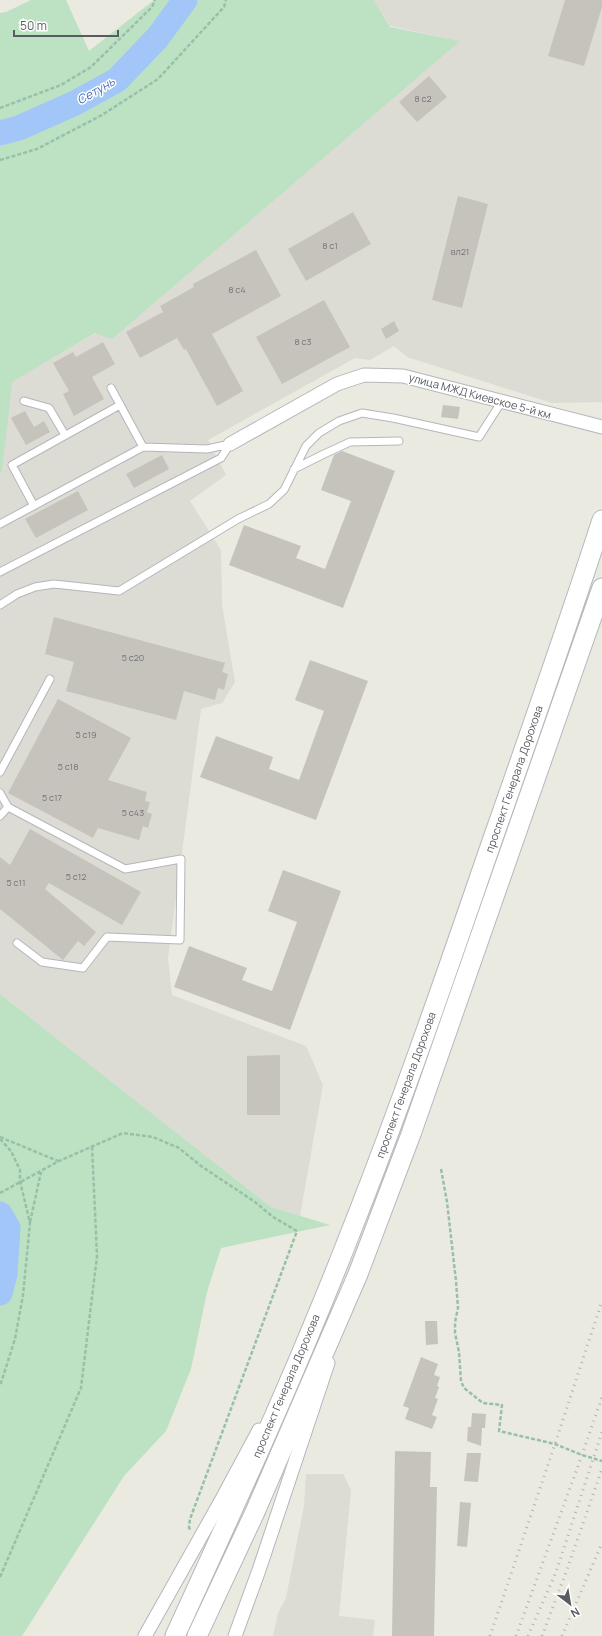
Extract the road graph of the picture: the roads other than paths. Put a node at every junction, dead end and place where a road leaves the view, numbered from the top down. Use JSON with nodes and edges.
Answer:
{"nodes":[{"id":1,"x":110,"y":388,"type":"dead end"},
{"id":2,"x":24,"y":401,"type":"dead end"},
{"id":3,"x":502,"y":401,"type":"junction"},
{"id":4,"x":120,"y":405,"type":"junction"},
{"id":5,"x":602,"y":427,"type":"edge"},
{"id":6,"x":65,"y":435,"type":"junction"},
{"id":7,"x":399,"y":441,"type":"dead end"},
{"id":8,"x":230,"y":444,"type":"junction"},
{"id":9,"x":143,"y":447,"type":"junction"},
{"id":10,"x":294,"y":469,"type":"junction"},
{"id":11,"x":34,"y":506,"type":"junction"},
{"id":12,"x":602,"y":520,"type":"edge"},
{"id":13,"x":0,"y":524,"type":"edge"},
{"id":14,"x":0,"y":572,"type":"edge"},
{"id":15,"x":602,"y":588,"type":"edge"},
{"id":16,"x":0,"y":605,"type":"edge"},
{"id":17,"x":50,"y":679,"type":"dead end"},
{"id":18,"x":0,"y":772,"type":"edge"},
{"id":19,"x":0,"y":794,"type":"edge"},
{"id":20,"x":8,"y":807,"type":"junction"},
{"id":21,"x":0,"y":816,"type":"edge"},
{"id":22,"x":17,"y":942,"type":"dead end"},
{"id":23,"x":358,"y":1274,"type":"junction"},
{"id":24,"x":304,"y":1345,"type":"junction"},
{"id":25,"x":145,"y":1636,"type":"edge"},
{"id":26,"x":175,"y":1636,"type":"edge"},
{"id":27,"x":197,"y":1636,"type":"edge"},
{"id":28,"x":235,"y":1636,"type":"edge"}],
"edges":[{"from":1,"to":4,"type":"lane"},
{"from":2,"to":6,"type":"lane"},
{"from":3,"to":5,"type":"street","name":"улица МЖД Киевское 5-й км"},
{"from":3,"to":8,"type":"street","name":"улица МЖД Киевское 5-й км"},
{"from":3,"to":10,"type":"lane"},
{"from":4,"to":6,"type":"lane"},
{"from":4,"to":9,"type":"lane"},
{"from":6,"to":11,"type":"lane"},
{"from":7,"to":10,"type":"lane"},
{"from":8,"to":9,"type":"lane"},
{"from":8,"to":14,"type":"lane"},
{"from":9,"to":11,"type":"lane"},
{"from":10,"to":16,"type":"lane"},
{"from":11,"to":13,"type":"lane"},
{"from":12,"to":24,"type":"main road","name":"проспект Генерала Дорохова"},
{"from":15,"to":23,"type":"main road","name":"проспект Генерала Дорохова"},
{"from":17,"to":18,"type":"lane"},
{"from":19,"to":20,"type":"lane"},
{"from":20,"to":21,"type":"lane"},
{"from":20,"to":22,"type":"lane"},
{"from":23,"to":27,"type":"main road","name":"проспект Генерала Дорохова"},
{"from":23,"to":28,"type":"street"},
{"from":24,"to":25,"type":"street"},
{"from":24,"to":26,"type":"main road","name":"проспект Генерала Дорохова"}]}
